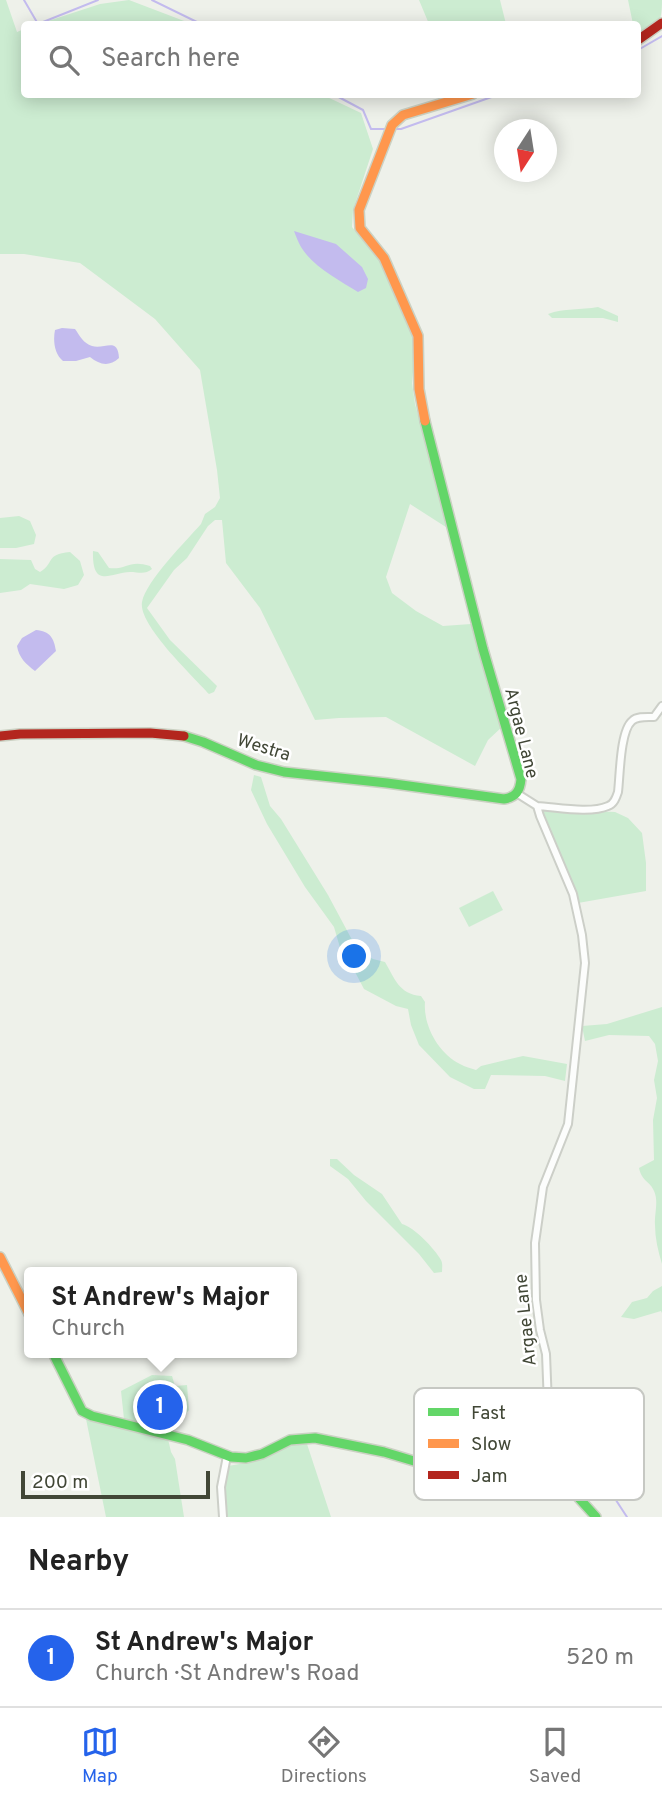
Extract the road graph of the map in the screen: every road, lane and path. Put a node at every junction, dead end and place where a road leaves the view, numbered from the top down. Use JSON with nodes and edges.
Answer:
{"nodes":[{"id":1,"x":662,"y":23,"type":"edge"},
{"id":2,"x":641,"y":38,"type":"edge"},
{"id":3,"x":460,"y":98,"type":"edge"},
{"id":4,"x":662,"y":706,"type":"edge"},
{"id":5,"x":0,"y":737,"type":"edge"},
{"id":6,"x":518,"y":794,"type":"junction"},
{"id":7,"x":537,"y":806,"type":"junction"},
{"id":8,"x":0,"y":1257,"type":"edge"},
{"id":9,"x":24,"y":1304,"type":"edge"},
{"id":10,"x":56,"y":1358,"type":"edge"},
{"id":11,"x":547,"y":1388,"type":"edge"},
{"id":12,"x":227,"y":1456,"type":"junction"},
{"id":13,"x":414,"y":1461,"type":"edge"},
{"id":14,"x":581,"y":1500,"type":"edge"},
{"id":15,"x":223,"y":1517,"type":"edge"},
{"id":16,"x":597,"y":1517,"type":"edge"}],
"edges":[{"from":1,"to":2,"type":"street"},
{"from":3,"to":6,"type":"street","name":"Argae Lane"},
{"from":4,"to":7,"type":"street"},
{"from":5,"to":6,"type":"street","name":"Westra"},
{"from":6,"to":7,"type":"street","name":"Argae Lane"},
{"from":7,"to":11,"type":"street","name":"Argae Lane"},
{"from":8,"to":9,"type":"street"},
{"from":10,"to":12,"type":"street"},
{"from":12,"to":13,"type":"street"},
{"from":12,"to":15,"type":"street"},
{"from":14,"to":16,"type":"street"}]}
